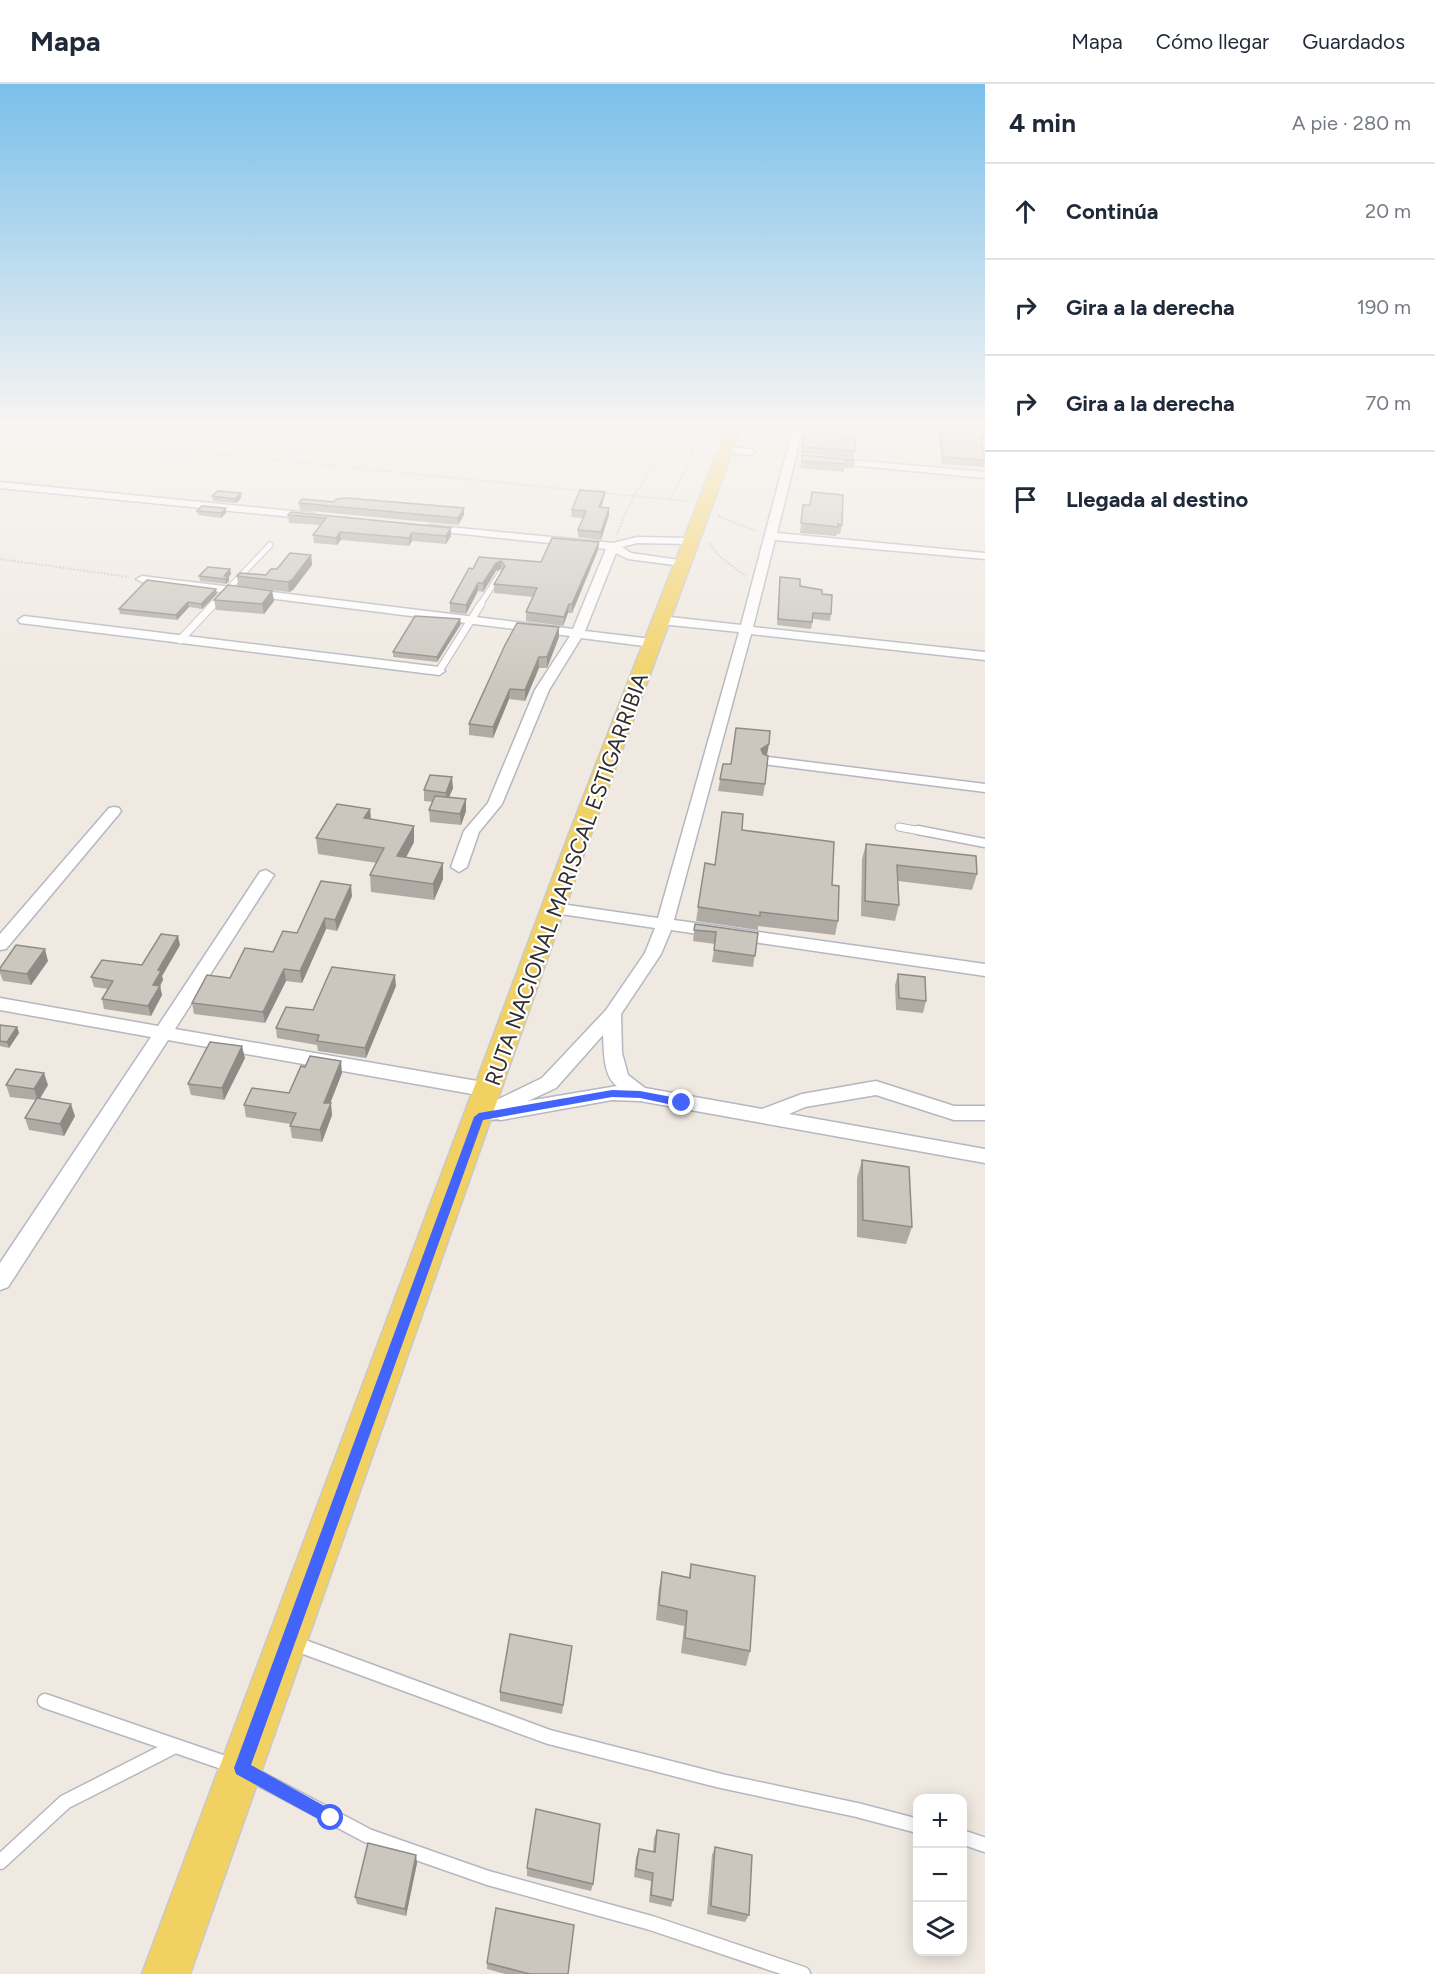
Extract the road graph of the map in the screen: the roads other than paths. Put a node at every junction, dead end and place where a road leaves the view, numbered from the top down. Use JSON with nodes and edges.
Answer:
{"nodes":[{"id":1,"x":310,"y":516,"type":"edge"},
{"id":2,"x":701,"y":516,"type":"edge"},
{"id":3,"x":777,"y":516,"type":"edge"},
{"id":4,"x":318,"y":517,"type":"edge"},
{"id":5,"x":413,"y":526,"type":"edge"},
{"id":6,"x":694,"y":530,"type":"junction"},
{"id":7,"x":771,"y":536,"type":"junction"},
{"id":8,"x":270,"y":545,"type":"dead end"},
{"id":9,"x":613,"y":546,"type":"junction"},
{"id":10,"x":985,"y":556,"type":"edge"},
{"id":11,"x":500,"y":574,"type":"edge"},
{"id":12,"x":142,"y":579,"type":"road end"},
{"id":13,"x":227,"y":589,"type":"junction"},
{"id":14,"x":472,"y":619,"type":"junction"},
{"id":15,"x":24,"y":620,"type":"dead end"},
{"id":16,"x":746,"y":630,"type":"junction"},
{"id":17,"x":656,"y":632,"type":"junction"},
{"id":18,"x":579,"y":633,"type":"junction"},
{"id":19,"x":180,"y":640,"type":"junction"},
{"id":20,"x":985,"y":656,"type":"edge"},
{"id":21,"x":439,"y":671,"type":"joint"},
{"id":22,"x":768,"y":761,"type":"edge"},
{"id":23,"x":985,"y":788,"type":"edge"},
{"id":24,"x":114,"y":811,"type":"dead end"},
{"id":25,"x":899,"y":827,"type":"dead end"},
{"id":26,"x":985,"y":843,"type":"edge"},
{"id":27,"x":459,"y":867,"type":"dead end"},
{"id":28,"x":266,"y":874,"type":"dead end"},
{"id":29,"x":554,"y":908,"type":"junction"},
{"id":30,"x":665,"y":923,"type":"junction"},
{"id":31,"x":0,"y":945,"type":"edge"},
{"id":32,"x":985,"y":970,"type":"edge"},
{"id":33,"x":0,"y":1004,"type":"edge"},
{"id":34,"x":612,"y":1014,"type":"junction"},
{"id":35,"x":162,"y":1033,"type":"junction"},
{"id":36,"x":640,"y":1094,"type":"junction"},
{"id":37,"x":484,"y":1103,"type":"junction"},
{"id":38,"x":985,"y":1113,"type":"edge"},
{"id":39,"x":764,"y":1116,"type":"junction"},
{"id":40,"x":985,"y":1156,"type":"edge"},
{"id":41,"x":0,"y":1281,"type":"edge"},
{"id":42,"x":288,"y":1641,"type":"junction"},
{"id":43,"x":45,"y":1701,"type":"dead end"},
{"id":44,"x":175,"y":1746,"type":"junction"},
{"id":45,"x":242,"y":1768,"type":"junction"},
{"id":46,"x":913,"y":1825,"type":"edge"},
{"id":47,"x":967,"y":1838,"type":"edge"},
{"id":48,"x":985,"y":1845,"type":"edge"},
{"id":49,"x":0,"y":1862,"type":"edge"},
{"id":50,"x":166,"y":1974,"type":"edge"},
{"id":51,"x":803,"y":1974,"type":"edge"}],
"edges":[{"from":1,"to":4,"type":"street"},
{"from":2,"to":6,"type":"main road","name":"RUTA NACIONAL MARISCAL ESTIGARRIBIA"},
{"from":3,"to":7,"type":"street"},
{"from":5,"to":9,"type":"street"},
{"from":6,"to":9,"type":"street"},
{"from":6,"to":9,"type":"street"},
{"from":6,"to":17,"type":"main road","name":"RUTA NACIONAL MARISCAL ESTIGARRIBIA"},
{"from":7,"to":10,"type":"street"},
{"from":7,"to":16,"type":"street"},
{"from":8,"to":13,"type":"lane"},
{"from":9,"to":18,"type":"street"},
{"from":11,"to":14,"type":"lane"},
{"from":12,"to":13,"type":"street"},
{"from":13,"to":14,"type":"street"},
{"from":13,"to":19,"type":"lane"},
{"from":14,"to":18,"type":"street"},
{"from":14,"to":21,"type":"lane"},
{"from":15,"to":19,"type":"street"},
{"from":16,"to":17,"type":"street"},
{"from":16,"to":20,"type":"street"},
{"from":16,"to":30,"type":"street"},
{"from":17,"to":18,"type":"street"},
{"from":17,"to":29,"type":"main road","name":"RUTA NACIONAL MARISCAL ESTIGARRIBIA"},
{"from":18,"to":27,"type":"street"},
{"from":19,"to":21,"type":"street"},
{"from":22,"to":23,"type":"street"},
{"from":24,"to":31,"type":"street"},
{"from":25,"to":26,"type":"lane"},
{"from":28,"to":35,"type":"street"},
{"from":29,"to":30,"type":"street"},
{"from":29,"to":37,"type":"main road","name":"RUTA NACIONAL MARISCAL ESTIGARRIBIA"},
{"from":30,"to":32,"type":"street"},
{"from":30,"to":34,"type":"street"},
{"from":33,"to":35,"type":"street"},
{"from":34,"to":36,"type":"street"},
{"from":34,"to":37,"type":"street"},
{"from":35,"to":37,"type":"street"},
{"from":35,"to":41,"type":"street"},
{"from":36,"to":37,"type":"street"},
{"from":36,"to":39,"type":"street"},
{"from":37,"to":42,"type":"main road","name":"RUTA NACIONAL MARISCAL ESTIGARRIBIA"},
{"from":38,"to":39,"type":"street"},
{"from":39,"to":40,"type":"street"},
{"from":42,"to":45,"type":"main road","name":"RUTA NACIONAL MARISCAL ESTIGARRIBIA"},
{"from":42,"to":46,"type":"lane"},
{"from":43,"to":44,"type":"lane"},
{"from":44,"to":45,"type":"lane"},
{"from":44,"to":49,"type":"lane"},
{"from":45,"to":50,"type":"main road","name":"RUTA NACIONAL MARISCAL ESTIGARRIBIA"},
{"from":45,"to":51,"type":"lane"},
{"from":47,"to":48,"type":"lane"}]}
